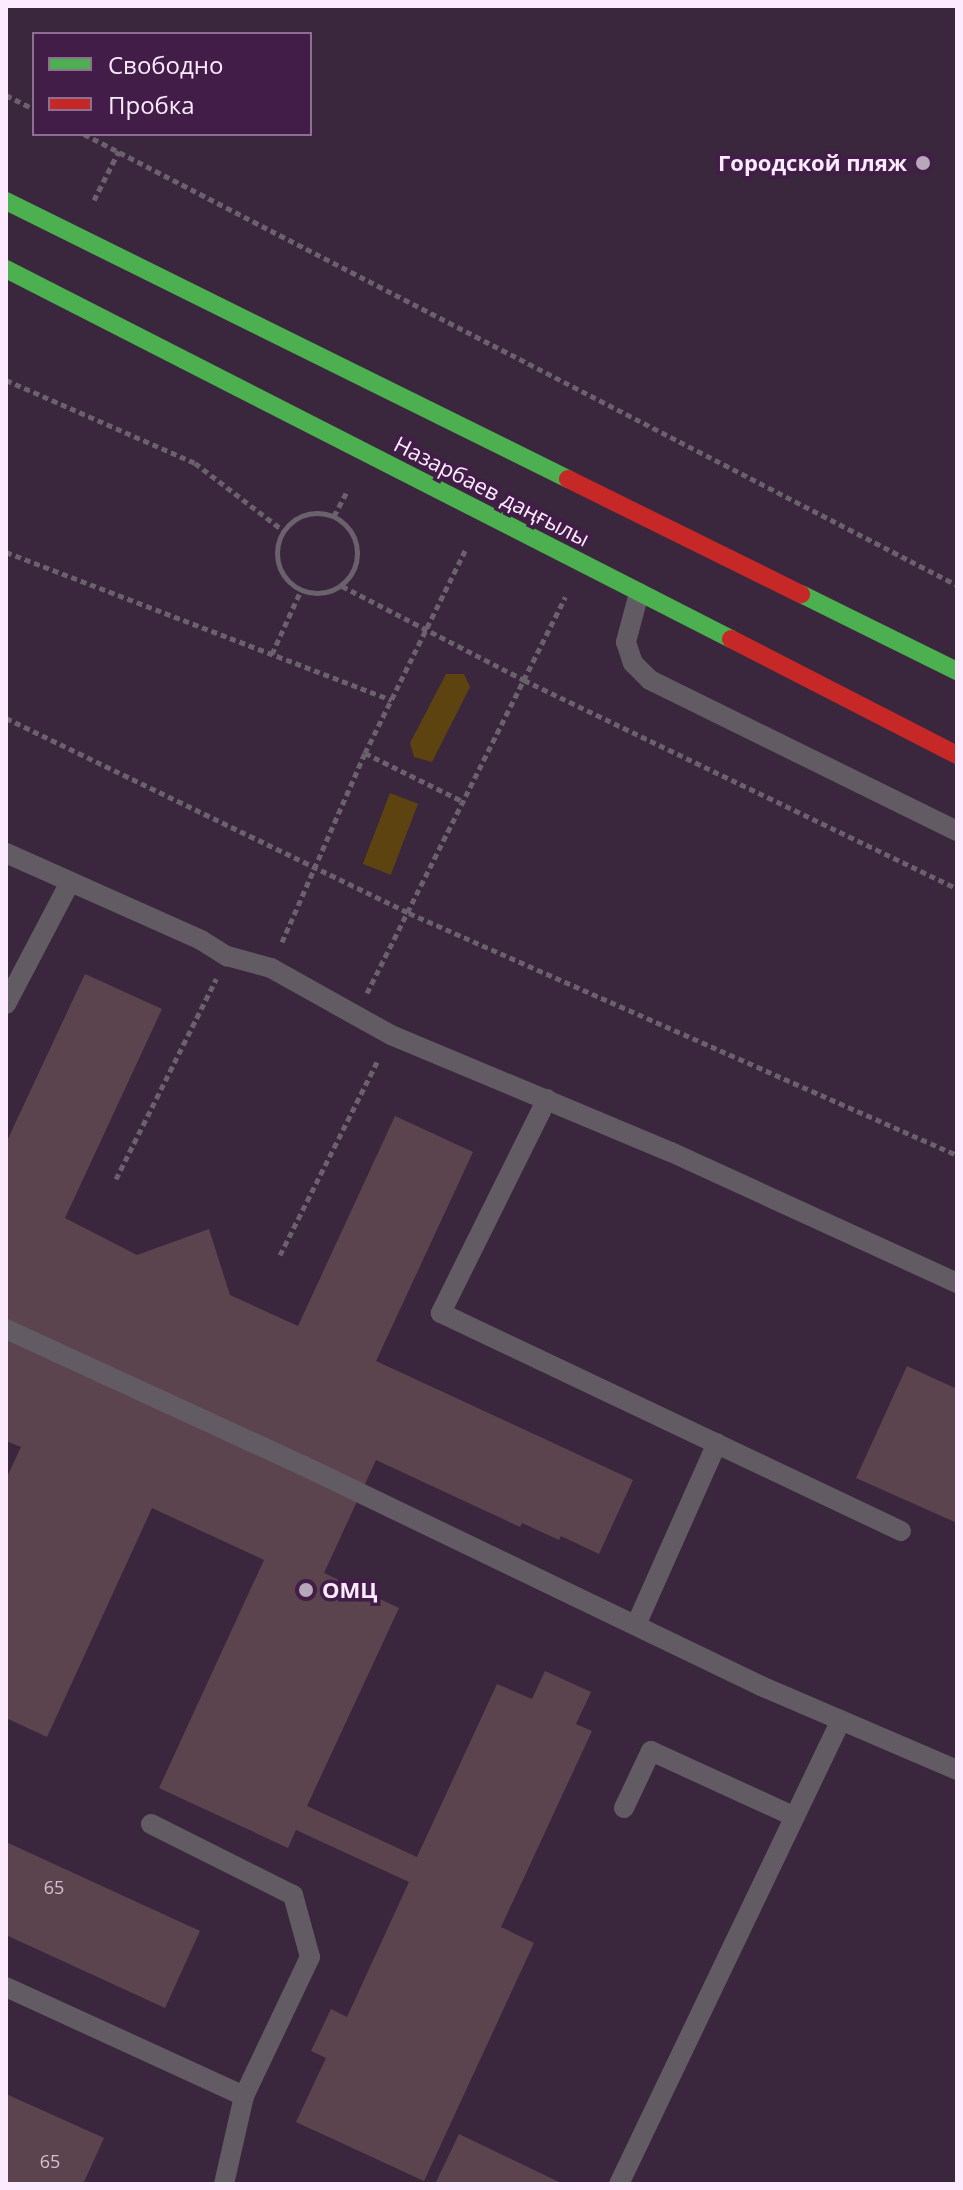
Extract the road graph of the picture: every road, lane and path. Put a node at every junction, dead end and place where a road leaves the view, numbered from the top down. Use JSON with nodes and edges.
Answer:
{"nodes":[{"id":1,"x":6,"y":95,"type":"edge"},
{"id":2,"x":32,"y":108,"type":"edge"},
{"id":3,"x":88,"y":136,"type":"edge"},
{"id":4,"x":119,"y":151,"type":"junction"},
{"id":5,"x":6,"y":201,"type":"edge"},
{"id":6,"x":76,"y":236,"type":"junction"},
{"id":7,"x":6,"y":269,"type":"edge"},
{"id":8,"x":6,"y":380,"type":"edge"},
{"id":9,"x":284,"y":531,"type":"junction"},
{"id":10,"x":473,"y":534,"type":"dead end"},
{"id":11,"x":6,"y":552,"type":"edge"},
{"id":12,"x":572,"y":583,"type":"dead end"},
{"id":13,"x":957,"y":585,"type":"edge"},
{"id":14,"x":342,"y":586,"type":"junction"},
{"id":15,"x":301,"y":590,"type":"junction"},
{"id":16,"x":639,"y":593,"type":"junction"},
{"id":17,"x":427,"y":629,"type":"junction"},
{"id":18,"x":272,"y":654,"type":"junction"},
{"id":19,"x":957,"y":671,"type":"edge"},
{"id":20,"x":524,"y":680,"type":"junction"},
{"id":21,"x":392,"y":700,"type":"junction"},
{"id":22,"x":6,"y":718,"type":"edge"},
{"id":23,"x":365,"y":753,"type":"junction"},
{"id":24,"x":957,"y":755,"type":"edge"},
{"id":25,"x":464,"y":802,"type":"junction"},
{"id":26,"x":957,"y":831,"type":"edge"},
{"id":27,"x":6,"y":853,"type":"edge"},
{"id":28,"x":315,"y":867,"type":"junction"},
{"id":29,"x":70,"y":882,"type":"junction"},
{"id":30,"x":957,"y":888,"type":"edge"},
{"id":31,"x":409,"y":913,"type":"junction"},
{"id":32,"x":227,"y":956,"type":"junction"},
{"id":33,"x":271,"y":968,"type":"junction"},
{"id":34,"x":6,"y":1004,"type":"edge"},
{"id":35,"x":356,"y":1014,"type":"junction"},
{"id":36,"x":391,"y":1035,"type":"junction"},
{"id":37,"x":547,"y":1099,"type":"junction"},
{"id":38,"x":957,"y":1155,"type":"edge"},
{"id":39,"x":116,"y":1179,"type":"dead end"},
{"id":40,"x":280,"y":1255,"type":"dead end"},
{"id":41,"x":957,"y":1283,"type":"edge"},
{"id":42,"x":6,"y":1329,"type":"edge"},
{"id":43,"x":717,"y":1443,"type":"junction"},
{"id":44,"x":901,"y":1531,"type":"dead end"},
{"id":45,"x":636,"y":1625,"type":"junction"},
{"id":46,"x":841,"y":1720,"type":"junction"},
{"id":47,"x":957,"y":1770,"type":"edge"},
{"id":48,"x":624,"y":1808,"type":"dead end"},
{"id":49,"x":795,"y":1817,"type":"junction"},
{"id":50,"x":151,"y":1824,"type":"dead end"},
{"id":51,"x":6,"y":1987,"type":"edge"},
{"id":52,"x":244,"y":2096,"type":"junction"},
{"id":53,"x":224,"y":2184,"type":"edge"},
{"id":54,"x":619,"y":2184,"type":"edge"}],
"edges":[{"from":1,"to":2,"type":"path"},
{"from":3,"to":4,"type":"path"},
{"from":4,"to":6,"type":"path"},
{"from":4,"to":13,"type":"path"},
{"from":5,"to":6,"type":"main road","name":"Назарбаев даңғылы"},
{"from":6,"to":19,"type":"main road","name":"Назарбаев даңғылы"},
{"from":7,"to":16,"type":"main road","name":"Назарбаев даңғылы"},
{"from":8,"to":9,"type":"path"},
{"from":9,"to":14,"type":"path"},
{"from":9,"to":15,"type":"path"},
{"from":10,"to":17,"type":"path"},
{"from":11,"to":18,"type":"path"},
{"from":12,"to":20,"type":"path"},
{"from":14,"to":15,"type":"path"},
{"from":14,"to":17,"type":"path"},
{"from":15,"to":18,"type":"path"},
{"from":16,"to":24,"type":"main road","name":"Назарбаев даңғылы"},
{"from":16,"to":26,"type":"lane"},
{"from":17,"to":20,"type":"path"},
{"from":17,"to":21,"type":"path"},
{"from":18,"to":21,"type":"path"},
{"from":20,"to":25,"type":"path"},
{"from":20,"to":30,"type":"path"},
{"from":21,"to":23,"type":"path"},
{"from":22,"to":28,"type":"path"},
{"from":23,"to":25,"type":"path"},
{"from":23,"to":28,"type":"path"},
{"from":25,"to":31,"type":"path"},
{"from":27,"to":29,"type":"lane"},
{"from":28,"to":31,"type":"path"},
{"from":28,"to":33,"type":"path"},
{"from":29,"to":32,"type":"lane"},
{"from":29,"to":34,"type":"lane"},
{"from":31,"to":35,"type":"path"},
{"from":31,"to":38,"type":"path"},
{"from":32,"to":33,"type":"lane"},
{"from":32,"to":39,"type":"path"},
{"from":33,"to":35,"type":"lane"},
{"from":35,"to":36,"type":"lane"},
{"from":36,"to":37,"type":"lane"},
{"from":36,"to":40,"type":"path"},
{"from":37,"to":41,"type":"lane"},
{"from":37,"to":43,"type":"lane"},
{"from":42,"to":45,"type":"lane"},
{"from":43,"to":44,"type":"lane"},
{"from":43,"to":45,"type":"lane"},
{"from":45,"to":46,"type":"lane"},
{"from":46,"to":47,"type":"lane"},
{"from":46,"to":49,"type":"lane"},
{"from":48,"to":49,"type":"lane"},
{"from":49,"to":54,"type":"lane"},
{"from":50,"to":52,"type":"lane"},
{"from":51,"to":52,"type":"lane"},
{"from":52,"to":53,"type":"lane"}]}
